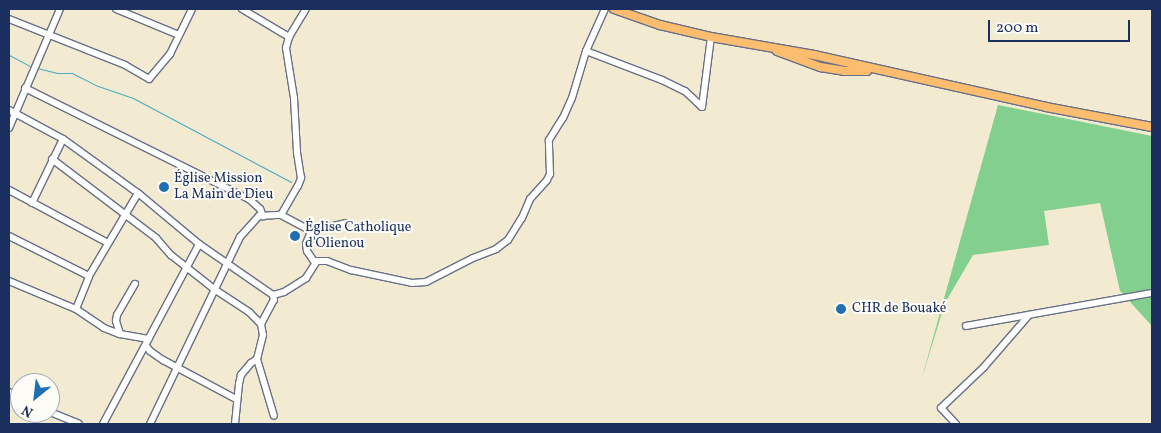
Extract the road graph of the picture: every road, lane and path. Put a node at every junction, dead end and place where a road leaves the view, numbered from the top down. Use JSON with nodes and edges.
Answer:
{"nodes":[{"id":1,"x":60,"y":9,"type":"edge"},
{"id":2,"x":116,"y":9,"type":"edge"},
{"id":3,"x":192,"y":9,"type":"edge"},
{"id":4,"x":242,"y":9,"type":"edge"},
{"id":5,"x":306,"y":9,"type":"edge"},
{"id":6,"x":605,"y":9,"type":"edge"},
{"id":7,"x":614,"y":9,"type":"edge"},
{"id":8,"x":9,"y":19,"type":"edge"},
{"id":9,"x":48,"y":36,"type":"junction"},
{"id":10,"x":179,"y":36,"type":"junction"},
{"id":11,"x":289,"y":37,"type":"junction"},
{"id":12,"x":711,"y":37,"type":"junction"},
{"id":13,"x":586,"y":52,"type":"junction"},
{"id":14,"x":25,"y":88,"type":"junction"},
{"id":15,"x":12,"y":111,"type":"edge"},
{"id":16,"x":1152,"y":127,"type":"edge"},
{"id":17,"x":9,"y":128,"type":"edge"},
{"id":18,"x":63,"y":139,"type":"junction"},
{"id":19,"x":52,"y":160,"type":"junction"},
{"id":20,"x":9,"y":190,"type":"edge"},
{"id":21,"x":138,"y":193,"type":"junction"},
{"id":22,"x":32,"y":203,"type":"junction"},
{"id":23,"x":124,"y":215,"type":"junction"},
{"id":24,"x":281,"y":215,"type":"junction"},
{"id":25,"x":263,"y":216,"type":"junction"},
{"id":26,"x":345,"y":223,"type":"dead end"},
{"id":27,"x":310,"y":232,"type":"junction"},
{"id":28,"x":9,"y":236,"type":"edge"},
{"id":29,"x":108,"y":243,"type":"junction"},
{"id":30,"x":199,"y":244,"type":"junction"},
{"id":31,"x":315,"y":263,"type":"junction"},
{"id":32,"x":186,"y":265,"type":"junction"},
{"id":33,"x":227,"y":265,"type":"junction"},
{"id":34,"x":90,"y":276,"type":"junction"},
{"id":35,"x":9,"y":281,"type":"edge"},
{"id":36,"x":135,"y":284,"type":"dead end"},
{"id":37,"x":214,"y":289,"type":"junction"},
{"id":38,"x":1152,"y":293,"type":"edge"},
{"id":39,"x":273,"y":295,"type":"junction"},
{"id":40,"x":76,"y":309,"type":"junction"},
{"id":41,"x":1029,"y":315,"type":"junction"},
{"id":42,"x":261,"y":324,"type":"junction"},
{"id":43,"x":966,"y":326,"type":"dead end"},
{"id":44,"x":120,"y":334,"type":"junction"},
{"id":45,"x":148,"y":342,"type":"junction"},
{"id":46,"x":257,"y":359,"type":"junction"},
{"id":47,"x":178,"y":368,"type":"junction"},
{"id":48,"x":236,"y":399,"type":"junction"},
{"id":49,"x":60,"y":416,"type":"edge"},
{"id":50,"x":274,"y":416,"type":"dead end"},
{"id":51,"x":79,"y":424,"type":"edge"},
{"id":52,"x":103,"y":424,"type":"edge"},
{"id":53,"x":150,"y":424,"type":"edge"},
{"id":54,"x":235,"y":424,"type":"edge"},
{"id":55,"x":956,"y":424,"type":"edge"}],
"edges":[{"from":1,"to":9,"type":"street"},
{"from":2,"to":10,"type":"street"},
{"from":3,"to":10,"type":"street"},
{"from":4,"to":11,"type":"street"},
{"from":5,"to":11,"type":"street"},
{"from":6,"to":13,"type":"street"},
{"from":7,"to":12,"type":"main road"},
{"from":8,"to":9,"type":"street"},
{"from":9,"to":10,"type":"street"},
{"from":9,"to":14,"type":"street"},
{"from":11,"to":24,"type":"street"},
{"from":12,"to":13,"type":"street"},
{"from":12,"to":16,"type":"main road"},
{"from":13,"to":31,"type":"street"},
{"from":14,"to":15,"type":"street"},
{"from":14,"to":25,"type":"street"},
{"from":15,"to":17,"type":"street"},
{"from":15,"to":18,"type":"street"},
{"from":18,"to":19,"type":"street"},
{"from":18,"to":21,"type":"street"},
{"from":19,"to":22,"type":"street"},
{"from":19,"to":23,"type":"street"},
{"from":20,"to":22,"type":"street"},
{"from":21,"to":23,"type":"street"},
{"from":21,"to":30,"type":"street"},
{"from":22,"to":29,"type":"street"},
{"from":23,"to":29,"type":"street"},
{"from":23,"to":32,"type":"street"},
{"from":24,"to":25,"type":"street"},
{"from":24,"to":27,"type":"street"},
{"from":25,"to":33,"type":"street"},
{"from":26,"to":27,"type":"street"},
{"from":27,"to":31,"type":"street"},
{"from":28,"to":34,"type":"street"},
{"from":29,"to":34,"type":"street"},
{"from":30,"to":32,"type":"street"},
{"from":30,"to":33,"type":"street"},
{"from":31,"to":39,"type":"street"},
{"from":32,"to":37,"type":"street"},
{"from":32,"to":45,"type":"street"},
{"from":33,"to":37,"type":"street"},
{"from":33,"to":39,"type":"street"},
{"from":34,"to":40,"type":"street"},
{"from":35,"to":40,"type":"street"},
{"from":36,"to":44,"type":"street"},
{"from":37,"to":42,"type":"street"},
{"from":37,"to":47,"type":"street"},
{"from":38,"to":41,"type":"street"},
{"from":39,"to":42,"type":"street"},
{"from":40,"to":44,"type":"street"},
{"from":41,"to":43,"type":"street"},
{"from":41,"to":55,"type":"street"},
{"from":42,"to":46,"type":"street"},
{"from":44,"to":45,"type":"street"},
{"from":45,"to":47,"type":"street"},
{"from":45,"to":52,"type":"street"},
{"from":46,"to":48,"type":"street"},
{"from":46,"to":50,"type":"street"},
{"from":47,"to":48,"type":"street"},
{"from":47,"to":53,"type":"street"},
{"from":48,"to":54,"type":"street"},
{"from":49,"to":51,"type":"street"}]}
